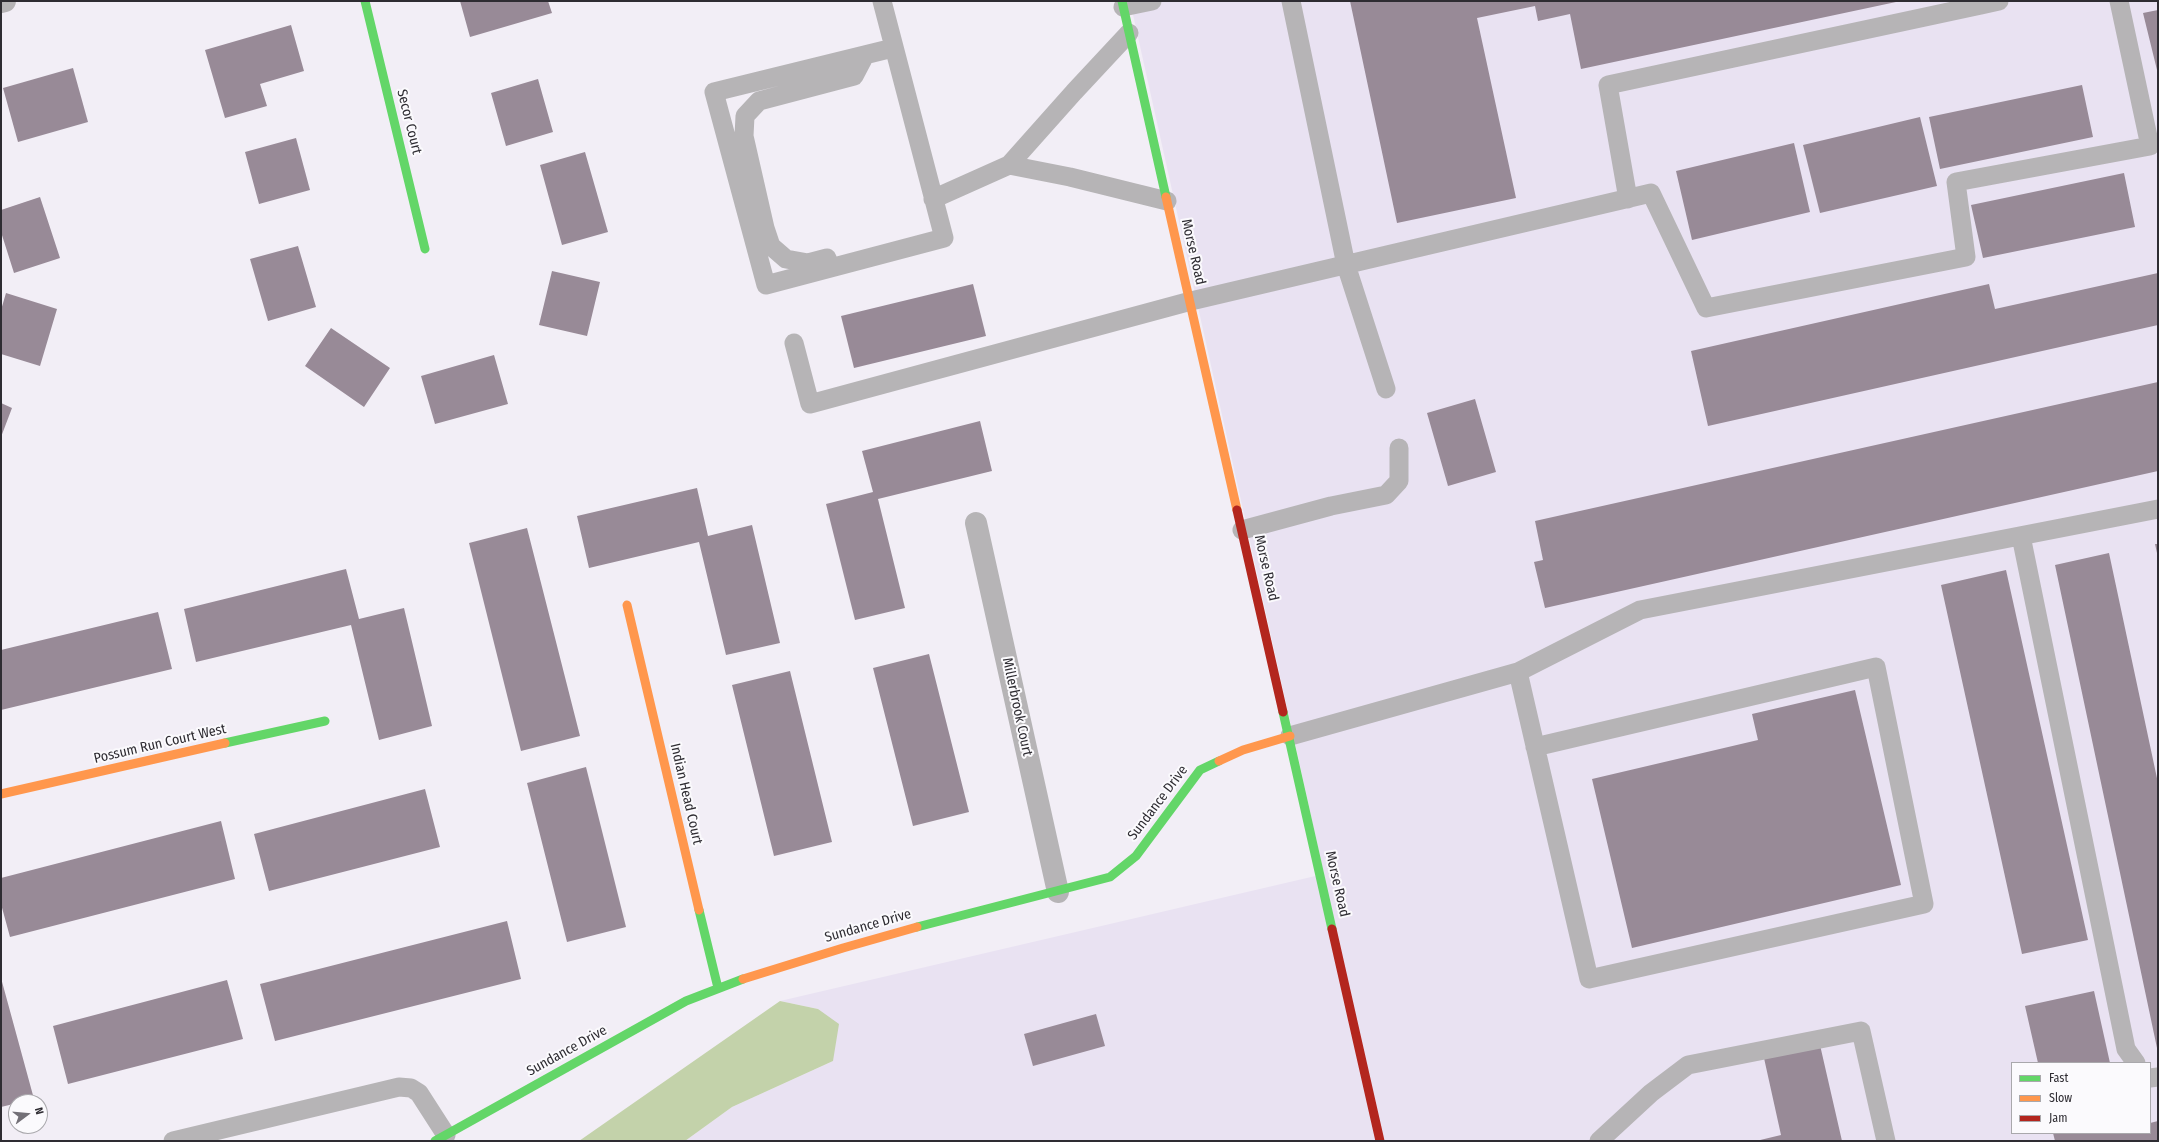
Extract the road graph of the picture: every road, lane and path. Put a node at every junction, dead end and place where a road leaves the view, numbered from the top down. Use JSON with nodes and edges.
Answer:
{"nodes":[{"id":1,"x":5,"y":1,"type":"edge"},
{"id":2,"x":365,"y":1,"type":"edge"},
{"id":3,"x":882,"y":1,"type":"edge"},
{"id":4,"x":1152,"y":1,"type":"edge"},
{"id":5,"x":1291,"y":1,"type":"edge"},
{"id":6,"x":1999,"y":1,"type":"edge"},
{"id":7,"x":2119,"y":1,"type":"edge"},
{"id":8,"x":1,"y":2,"type":"edge"},
{"id":9,"x":1980,"y":3,"type":"edge"},
{"id":10,"x":1122,"y":4,"type":"edge"},
{"id":11,"x":1129,"y":33,"type":"junction"},
{"id":12,"x":893,"y":48,"type":"junction"},
{"id":13,"x":865,"y":55,"type":"junction"},
{"id":14,"x":1010,"y":165,"type":"junction"},
{"id":15,"x":934,"y":199,"type":"junction"},
{"id":16,"x":1628,"y":199,"type":"junction"},
{"id":17,"x":1167,"y":200,"type":"junction"},
{"id":18,"x":935,"y":241,"type":"junction"},
{"id":19,"x":425,"y":249,"type":"dead end"},
{"id":20,"x":1346,"y":265,"type":"junction"},
{"id":21,"x":1190,"y":301,"type":"junction"},
{"id":22,"x":794,"y":344,"type":"dead end"},
{"id":23,"x":1386,"y":389,"type":"dead end"},
{"id":24,"x":1399,"y":448,"type":"dead end"},
{"id":25,"x":2158,"y":509,"type":"edge"},
{"id":26,"x":976,"y":523,"type":"dead end"},
{"id":27,"x":1242,"y":530,"type":"junction"},
{"id":28,"x":2021,"y":536,"type":"junction"},
{"id":29,"x":627,"y":605,"type":"dead end"},
{"id":30,"x":1518,"y":672,"type":"junction"},
{"id":31,"x":325,"y":721,"type":"dead end"},
{"id":32,"x":1290,"y":736,"type":"junction"},
{"id":33,"x":1535,"y":747,"type":"junction"},
{"id":34,"x":1,"y":794,"type":"edge"},
{"id":35,"x":1058,"y":892,"type":"junction"},
{"id":36,"x":718,"y":988,"type":"junction"},
{"id":37,"x":2135,"y":1062,"type":"edge"},
{"id":38,"x":440,"y":1138,"type":"edge"},
{"id":39,"x":173,"y":1141,"type":"edge"},
{"id":40,"x":1380,"y":1141,"type":"edge"},
{"id":41,"x":1599,"y":1141,"type":"edge"},
{"id":42,"x":1886,"y":1141,"type":"edge"}],
"edges":[{"from":1,"to":8,"type":"street"},
{"from":2,"to":19,"type":"street","name":"Secor Court"},
{"from":3,"to":12,"type":"lane"},
{"from":4,"to":10,"type":"lane"},
{"from":5,"to":20,"type":"lane"},
{"from":6,"to":9,"type":"lane"},
{"from":7,"to":16,"type":"lane"},
{"from":9,"to":16,"type":"lane"},
{"from":10,"to":11,"type":"street","name":"Morse Road"},
{"from":11,"to":14,"type":"lane"},
{"from":11,"to":17,"type":"street","name":"Morse Road"},
{"from":12,"to":13,"type":"lane"},
{"from":12,"to":15,"type":"lane"},
{"from":13,"to":18,"type":"lane"},
{"from":13,"to":18,"type":"lane"},
{"from":14,"to":15,"type":"lane"},
{"from":14,"to":17,"type":"lane"},
{"from":15,"to":18,"type":"lane"},
{"from":16,"to":20,"type":"lane"},
{"from":17,"to":21,"type":"street","name":"Morse Road"},
{"from":20,"to":21,"type":"lane"},
{"from":20,"to":23,"type":"lane"},
{"from":21,"to":22,"type":"lane"},
{"from":21,"to":27,"type":"street","name":"Morse Road"},
{"from":24,"to":27,"type":"lane"},
{"from":25,"to":28,"type":"lane"},
{"from":26,"to":35,"type":"street","name":"Millerbrook Court"},
{"from":27,"to":32,"type":"street","name":"Morse Road"},
{"from":28,"to":30,"type":"lane"},
{"from":28,"to":37,"type":"lane"},
{"from":29,"to":36,"type":"street","name":"Indian Head Court"},
{"from":30,"to":32,"type":"lane"},
{"from":30,"to":33,"type":"lane"},
{"from":31,"to":34,"type":"street","name":"Possum Run Court West"},
{"from":32,"to":35,"type":"street","name":"Sundance Drive"},
{"from":32,"to":40,"type":"street","name":"Morse Road"},
{"from":33,"to":33,"type":"lane"},
{"from":35,"to":36,"type":"street","name":"Sundance Drive"},
{"from":36,"to":38,"type":"street","name":"Sundance Drive"},
{"from":38,"to":39,"type":"lane"},
{"from":41,"to":42,"type":"lane"}]}
